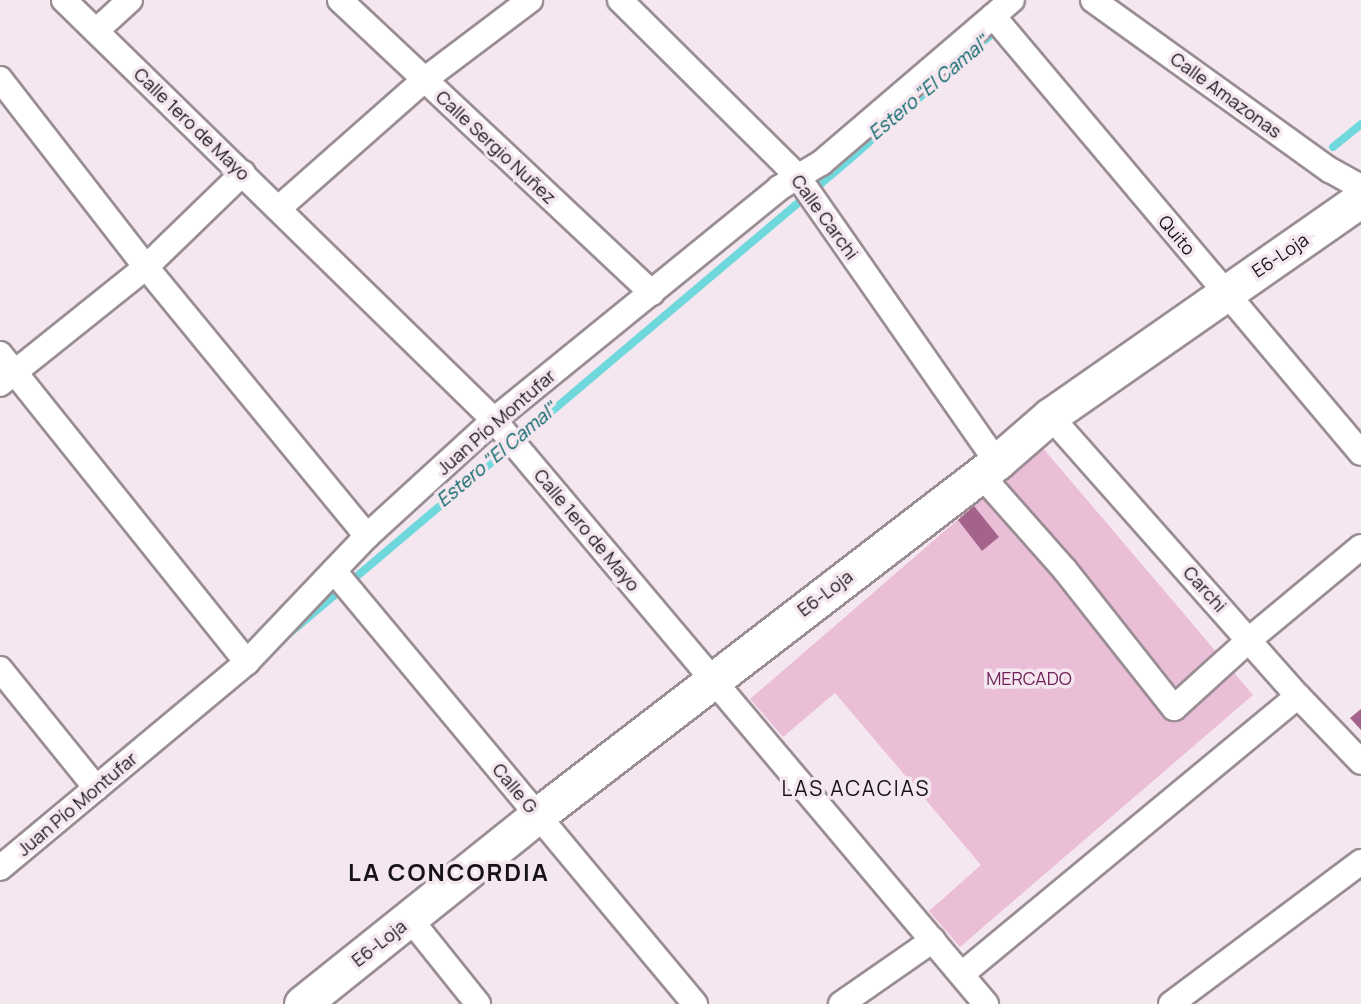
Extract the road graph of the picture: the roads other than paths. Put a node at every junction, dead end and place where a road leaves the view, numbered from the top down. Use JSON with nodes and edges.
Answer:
{"nodes":[{"id":1,"x":64,"y":0,"type":"edge"},
{"id":2,"x":130,"y":0,"type":"edge"},
{"id":3,"x":340,"y":0,"type":"edge"},
{"id":4,"x":530,"y":0,"type":"edge"},
{"id":5,"x":620,"y":0,"type":"edge"},
{"id":6,"x":1012,"y":0,"type":"edge"},
{"id":7,"x":1093,"y":0,"type":"edge"},
{"id":8,"x":993,"y":16,"type":"junction"},
{"id":9,"x":96,"y":32,"type":"junction"},
{"id":10,"x":0,"y":79,"type":"edge"},
{"id":11,"x":424,"y":80,"type":"junction"},
{"id":12,"x":243,"y":173,"type":"junction"},
{"id":13,"x":798,"y":177,"type":"junction"},
{"id":14,"x":1361,"y":187,"type":"edge"},
{"id":15,"x":1361,"y":200,"type":"edge"},
{"id":16,"x":279,"y":208,"type":"junction"},
{"id":17,"x":146,"y":267,"type":"junction"},
{"id":18,"x":652,"y":293,"type":"junction"},
{"id":19,"x":1225,"y":293,"type":"junction"},
{"id":20,"x":0,"y":354,"type":"edge"},
{"id":21,"x":8,"y":379,"type":"edge"},
{"id":22,"x":1050,"y":416,"type":"junction"},
{"id":23,"x":494,"y":421,"type":"junction"},
{"id":24,"x":1361,"y":453,"type":"edge"},
{"id":25,"x":989,"y":468,"type":"junction"},
{"id":26,"x":367,"y":536,"type":"junction"},
{"id":27,"x":1361,"y":547,"type":"edge"},
{"id":28,"x":334,"y":571,"type":"junction"},
{"id":29,"x":1250,"y":639,"type":"junction"},
{"id":30,"x":247,"y":662,"type":"junction"},
{"id":31,"x":0,"y":669,"type":"edge"},
{"id":32,"x":714,"y":679,"type":"junction"},
{"id":33,"x":1297,"y":696,"type":"junction"},
{"id":34,"x":1361,"y":762,"type":"edge"},
{"id":35,"x":96,"y":788,"type":"junction"},
{"id":36,"x":538,"y":816,"type":"junction"},
{"id":37,"x":1361,"y":862,"type":"edge"},
{"id":38,"x":0,"y":868,"type":"edge"},
{"id":39,"x":411,"y":919,"type":"junction"},
{"id":40,"x":933,"y":940,"type":"junction"},
{"id":41,"x":962,"y":974,"type":"junction"},
{"id":42,"x":302,"y":1004,"type":"edge"},
{"id":43,"x":478,"y":1004,"type":"edge"},
{"id":44,"x":695,"y":1004,"type":"edge"},
{"id":45,"x":841,"y":1004,"type":"edge"},
{"id":46,"x":986,"y":1004,"type":"edge"},
{"id":47,"x":1171,"y":1004,"type":"edge"}],
"edges":[{"from":1,"to":9,"type":"street","name":"Calle 1ero de Mayo"},
{"from":2,"to":9,"type":"street"},
{"from":3,"to":11,"type":"street","name":"Calle Sergio Nuñez"},
{"from":4,"to":11,"type":"street"},
{"from":5,"to":13,"type":"street","name":"Calle Carchi"},
{"from":6,"to":8,"type":"street","name":"Juan Pío Montufar"},
{"from":7,"to":14,"type":"street","name":"Calle Amazonas"},
{"from":8,"to":13,"type":"street","name":"Juan Pío Montufar"},
{"from":8,"to":19,"type":"street","name":"Quito"},
{"from":9,"to":12,"type":"street","name":"Calle 1ero de Mayo"},
{"from":10,"to":17,"type":"street"},
{"from":11,"to":16,"type":"street"},
{"from":11,"to":18,"type":"street","name":"Calle Sergio Nuñez"},
{"from":12,"to":16,"type":"street","name":"Calle 1ero de Mayo"},
{"from":12,"to":17,"type":"street"},
{"from":13,"to":18,"type":"street","name":"Juan Pío Montufar"},
{"from":13,"to":25,"type":"street","name":"Calle Carchi"},
{"from":15,"to":19,"type":"main road","name":"E6-Loja"},
{"from":16,"to":23,"type":"street","name":"Calle 1ero de Mayo"},
{"from":17,"to":21,"type":"street"},
{"from":17,"to":26,"type":"street"},
{"from":18,"to":23,"type":"street","name":"Juan Pío Montufar"},
{"from":19,"to":22,"type":"main road","name":"E6-Loja"},
{"from":19,"to":24,"type":"street","name":"Quito"},
{"from":20,"to":21,"type":"street"},
{"from":21,"to":30,"type":"street"},
{"from":22,"to":25,"type":"main road","name":"E6-Loja"},
{"from":22,"to":29,"type":"street","name":"Carchi"},
{"from":23,"to":26,"type":"street","name":"Juan Pío Montufar"},
{"from":23,"to":32,"type":"street","name":"Calle 1ero de Mayo"},
{"from":25,"to":29,"type":"street","name":"Calle Carchi"},
{"from":25,"to":32,"type":"main road","name":"E6-Loja"},
{"from":26,"to":28,"type":"street","name":"Juan Pío Montufar"},
{"from":27,"to":29,"type":"street"},
{"from":28,"to":30,"type":"street","name":"Juan Pío Montufar"},
{"from":28,"to":36,"type":"street","name":"Calle G"},
{"from":29,"to":33,"type":"street","name":"Carchi"},
{"from":30,"to":35,"type":"street","name":"Juan Pío Montufar"},
{"from":31,"to":35,"type":"street"},
{"from":32,"to":36,"type":"main road","name":"E6-Loja"},
{"from":32,"to":40,"type":"street","name":"Calle 1ero de Mayo"},
{"from":33,"to":34,"type":"street","name":"Carchi"},
{"from":33,"to":41,"type":"street"},
{"from":35,"to":38,"type":"street","name":"Juan Pío Montufar"},
{"from":36,"to":39,"type":"main road","name":"E6-Loja"},
{"from":36,"to":44,"type":"street","name":"Calle G"},
{"from":37,"to":47,"type":"street"},
{"from":39,"to":42,"type":"main road","name":"E6-Loja"},
{"from":39,"to":43,"type":"street"},
{"from":40,"to":41,"type":"street","name":"Calle 1ero de Mayo"},
{"from":40,"to":45,"type":"street"},
{"from":41,"to":46,"type":"street","name":"Calle 1ero de Mayo"}]}
